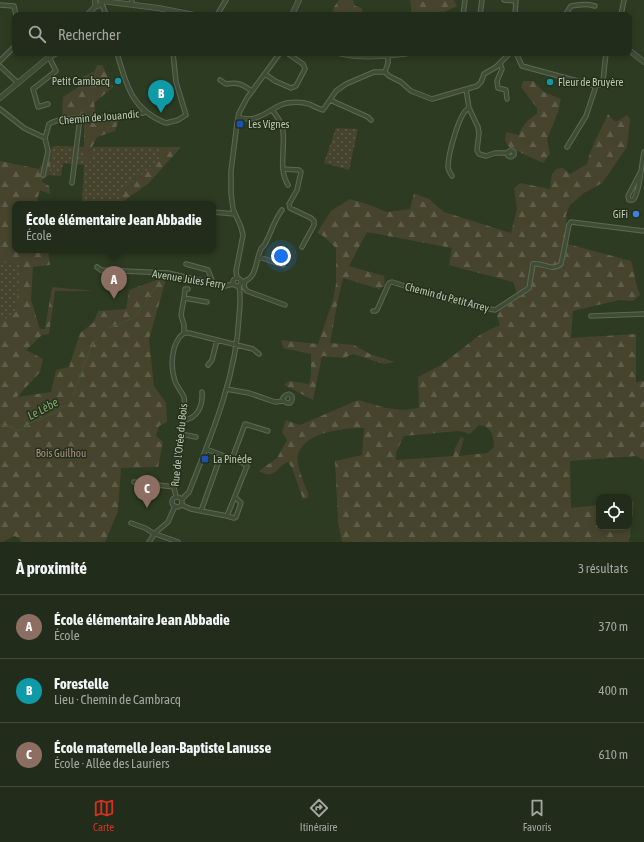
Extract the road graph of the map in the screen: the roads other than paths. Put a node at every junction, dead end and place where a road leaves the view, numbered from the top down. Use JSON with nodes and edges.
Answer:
{"nodes":[{"id":1,"x":95,"y":0,"type":"edge"},
{"id":2,"x":226,"y":0,"type":"edge"},
{"id":3,"x":299,"y":0,"type":"edge"},
{"id":4,"x":465,"y":0,"type":"edge"},
{"id":5,"x":482,"y":0,"type":"edge"},
{"id":6,"x":504,"y":0,"type":"edge"},
{"id":7,"x":516,"y":0,"type":"edge"},
{"id":8,"x":624,"y":0,"type":"edge"},
{"id":9,"x":131,"y":2,"type":"edge"},
{"id":10,"x":100,"y":3,"type":"edge"},
{"id":11,"x":0,"y":5,"type":"edge"},
{"id":12,"x":595,"y":6,"type":"dead end"},
{"id":13,"x":15,"y":12,"type":"edge"},
{"id":14,"x":90,"y":12,"type":"edge"},
{"id":15,"x":104,"y":12,"type":"edge"},
{"id":16,"x":167,"y":12,"type":"edge"},
{"id":17,"x":219,"y":12,"type":"edge"},
{"id":18,"x":293,"y":12,"type":"edge"},
{"id":19,"x":463,"y":12,"type":"edge"},
{"id":20,"x":480,"y":12,"type":"edge"},
{"id":21,"x":515,"y":12,"type":"edge"},
{"id":22,"x":567,"y":12,"type":"edge"},
{"id":23,"x":622,"y":12,"type":"edge"},
{"id":24,"x":12,"y":49,"type":"edge"},
{"id":25,"x":632,"y":52,"type":"edge"},
{"id":26,"x":52,"y":56,"type":"edge"},
{"id":27,"x":118,"y":56,"type":"edge"},
{"id":28,"x":174,"y":56,"type":"edge"},
{"id":29,"x":278,"y":56,"type":"edge"},
{"id":30,"x":291,"y":56,"type":"edge"},
{"id":31,"x":388,"y":56,"type":"edge"},
{"id":32,"x":507,"y":56,"type":"edge"},
{"id":33,"x":517,"y":56,"type":"edge"},
{"id":34,"x":606,"y":56,"type":"edge"},
{"id":35,"x":49,"y":58,"type":"junction"},
{"id":36,"x":0,"y":62,"type":"edge"},
{"id":37,"x":644,"y":62,"type":"edge"},
{"id":38,"x":500,"y":63,"type":"junction"},
{"id":39,"x":0,"y":66,"type":"edge"},
{"id":40,"x":385,"y":72,"type":"junction"},
{"id":41,"x":265,"y":74,"type":"junction"},
{"id":42,"x":220,"y":80,"type":"dead end"},
{"id":43,"x":18,"y":83,"type":"junction"},
{"id":44,"x":596,"y":86,"type":"junction"},
{"id":45,"x":466,"y":89,"type":"junction"},
{"id":46,"x":252,"y":91,"type":"junction"},
{"id":47,"x":0,"y":98,"type":"edge"},
{"id":48,"x":507,"y":99,"type":"dead end"},
{"id":49,"x":330,"y":100,"type":"junction"},
{"id":50,"x":48,"y":104,"type":"dead end"},
{"id":51,"x":469,"y":108,"type":"junction"},
{"id":52,"x":0,"y":109,"type":"edge"},
{"id":53,"x":272,"y":110,"type":"junction"},
{"id":54,"x":145,"y":112,"type":"junction"},
{"id":55,"x":238,"y":117,"type":"junction"},
{"id":56,"x":80,"y":118,"type":"junction"},
{"id":57,"x":370,"y":120,"type":"dead end"},
{"id":58,"x":45,"y":138,"type":"junction"},
{"id":59,"x":567,"y":147,"type":"dead end"},
{"id":60,"x":644,"y":152,"type":"edge"},
{"id":61,"x":507,"y":153,"type":"dead end"},
{"id":62,"x":283,"y":169,"type":"junction"},
{"id":63,"x":640,"y":173,"type":"junction"},
{"id":64,"x":43,"y":175,"type":"dead end"},
{"id":65,"x":452,"y":176,"type":"dead end"},
{"id":66,"x":72,"y":183,"type":"dead end"},
{"id":67,"x":288,"y":185,"type":"dead end"},
{"id":68,"x":282,"y":210,"type":"dead end"},
{"id":69,"x":216,"y":212,"type":"edge"},
{"id":70,"x":235,"y":214,"type":"junction"},
{"id":71,"x":644,"y":230,"type":"edge"},
{"id":72,"x":302,"y":247,"type":"dead end"},
{"id":73,"x":259,"y":257,"type":"junction"},
{"id":74,"x":186,"y":264,"type":"dead end"},
{"id":75,"x":283,"y":265,"type":"dead end"},
{"id":76,"x":97,"y":268,"type":"dead end"},
{"id":77,"x":237,"y":278,"type":"junction"},
{"id":78,"x":243,"y":282,"type":"junction"},
{"id":79,"x":213,"y":283,"type":"junction"},
{"id":80,"x":233,"y":284,"type":"junction"},
{"id":81,"x":238,"y":286,"type":"junction"},
{"id":82,"x":188,"y":289,"type":"dead end"},
{"id":83,"x":184,"y":298,"type":"junction"},
{"id":84,"x":207,"y":302,"type":"dead end"},
{"id":85,"x":285,"y":304,"type":"dead end"},
{"id":86,"x":373,"y":311,"type":"dead end"},
{"id":87,"x":644,"y":314,"type":"edge"},
{"id":88,"x":591,"y":316,"type":"dead end"},
{"id":89,"x":184,"y":333,"type":"junction"},
{"id":90,"x":217,"y":340,"type":"junction"},
{"id":91,"x":236,"y":345,"type":"junction"},
{"id":92,"x":259,"y":354,"type":"dead end"},
{"id":93,"x":208,"y":365,"type":"dead end"},
{"id":94,"x":226,"y":389,"type":"junction"},
{"id":95,"x":202,"y":392,"type":"dead end"},
{"id":96,"x":284,"y":401,"type":"dead end"},
{"id":97,"x":183,"y":420,"type":"junction"},
{"id":98,"x":268,"y":431,"type":"dead end"},
{"id":99,"x":181,"y":434,"type":"junction"},
{"id":100,"x":196,"y":437,"type":"dead end"},
{"id":101,"x":206,"y":450,"type":"junction"},
{"id":102,"x":221,"y":455,"type":"junction"},
{"id":103,"x":232,"y":459,"type":"junction"},
{"id":104,"x":134,"y":482,"type":"dead end"},
{"id":105,"x":174,"y":487,"type":"junction"},
{"id":106,"x":235,"y":496,"type":"junction"},
{"id":107,"x":176,"y":497,"type":"junction"},
{"id":108,"x":182,"y":499,"type":"junction"},
{"id":109,"x":182,"y":505,"type":"junction"},
{"id":110,"x":175,"y":506,"type":"junction"},
{"id":111,"x":201,"y":510,"type":"junction"},
{"id":112,"x":227,"y":516,"type":"junction"},
{"id":113,"x":131,"y":523,"type":"dead end"},
{"id":114,"x":155,"y":533,"type":"junction"},
{"id":115,"x":149,"y":542,"type":"edge"},
{"id":116,"x":178,"y":542,"type":"edge"}],
"edges":[{"from":1,"to":10,"type":"street"},
{"from":2,"to":17,"type":"street"},
{"from":3,"to":18,"type":"street"},
{"from":4,"to":19,"type":"street"},
{"from":5,"to":20,"type":"street"},
{"from":6,"to":7,"type":"street"},
{"from":7,"to":21,"type":"street"},
{"from":8,"to":23,"type":"street"},
{"from":9,"to":10,"type":"street"},
{"from":9,"to":16,"type":"street"},
{"from":10,"to":14,"type":"street"},
{"from":10,"to":15,"type":"street"},
{"from":11,"to":13,"type":"street"},
{"from":12,"to":22,"type":"street"},
{"from":24,"to":36,"type":"street"},
{"from":25,"to":37,"type":"street"},
{"from":26,"to":35,"type":"street"},
{"from":27,"to":54,"type":"street"},
{"from":28,"to":54,"type":"street"},
{"from":29,"to":41,"type":"street"},
{"from":30,"to":41,"type":"street"},
{"from":31,"to":40,"type":"street"},
{"from":32,"to":38,"type":"street"},
{"from":33,"to":44,"type":"street"},
{"from":34,"to":44,"type":"street"},
{"from":35,"to":43,"type":"street"},
{"from":35,"to":50,"type":"street"},
{"from":38,"to":45,"type":"street"},
{"from":38,"to":48,"type":"street"},
{"from":39,"to":43,"type":"street"},
{"from":40,"to":45,"type":"street"},
{"from":40,"to":49,"type":"street"},
{"from":41,"to":46,"type":"street"},
{"from":42,"to":46,"type":"street"},
{"from":43,"to":47,"type":"street"},
{"from":44,"to":59,"type":"street"},
{"from":45,"to":51,"type":"street"},
{"from":46,"to":55,"type":"street"},
{"from":49,"to":53,"type":"street"},
{"from":49,"to":57,"type":"street"},
{"from":51,"to":61,"type":"street"},
{"from":51,"to":65,"type":"street"},
{"from":52,"to":58,"type":"street"},
{"from":53,"to":55,"type":"street"},
{"from":53,"to":62,"type":"street"},
{"from":54,"to":56,"type":"street","name":"Chemin de Jouandic"},
{"from":55,"to":70,"type":"street"},
{"from":56,"to":58,"type":"street","name":"Chemin de Jouandic"},
{"from":56,"to":66,"type":"street"},
{"from":58,"to":64,"type":"street"},
{"from":60,"to":63,"type":"street"},
{"from":62,"to":67,"type":"street"},
{"from":62,"to":72,"type":"street"},
{"from":63,"to":63,"type":"street"},
{"from":68,"to":73,"type":"street"},
{"from":69,"to":70,"type":"street"},
{"from":70,"to":77,"type":"street"},
{"from":71,"to":86,"type":"street","name":"Chemin du Petit Arrey"},
{"from":73,"to":75,"type":"street"},
{"from":73,"to":78,"type":"street"},
{"from":74,"to":79,"type":"street"},
{"from":76,"to":79,"type":"street","name":"Avenue Jules Ferry"},
{"from":77,"to":78,"type":"street"},
{"from":77,"to":80,"type":"street"},
{"from":78,"to":81,"type":"street"},
{"from":78,"to":85,"type":"street"},
{"from":79,"to":80,"type":"street","name":"Avenue Jules Ferry"},
{"from":80,"to":81,"type":"street"},
{"from":81,"to":91,"type":"street"},
{"from":82,"to":83,"type":"street"},
{"from":83,"to":84,"type":"street"},
{"from":83,"to":89,"type":"street"},
{"from":87,"to":88,"type":"street"},
{"from":89,"to":90,"type":"street"},
{"from":89,"to":97,"type":"street","name":"Rue de l'Orée du Bois"},
{"from":90,"to":91,"type":"street"},
{"from":90,"to":93,"type":"street"},
{"from":91,"to":92,"type":"street"},
{"from":91,"to":94,"type":"street"},
{"from":94,"to":96,"type":"street"},
{"from":94,"to":101,"type":"street"},
{"from":95,"to":97,"type":"street"},
{"from":97,"to":99,"type":"street","name":"Rue de l'Orée du Bois"},
{"from":98,"to":103,"type":"street"},
{"from":99,"to":100,"type":"street"},
{"from":99,"to":105,"type":"street","name":"Rue de l'Orée du Bois"},
{"from":101,"to":102,"type":"street"},
{"from":101,"to":108,"type":"street"},
{"from":102,"to":103,"type":"street"},
{"from":102,"to":111,"type":"street"},
{"from":103,"to":106,"type":"street"},
{"from":104,"to":105,"type":"street"},
{"from":105,"to":107,"type":"street","name":"Rue de l'Orée du Bois"},
{"from":106,"to":112,"type":"street"},
{"from":106,"to":112,"type":"street"},
{"from":107,"to":108,"type":"street"},
{"from":107,"to":110,"type":"street"},
{"from":108,"to":109,"type":"street"},
{"from":109,"to":110,"type":"street"},
{"from":109,"to":111,"type":"street"},
{"from":110,"to":114,"type":"street"},
{"from":111,"to":112,"type":"street"},
{"from":113,"to":114,"type":"street"},
{"from":114,"to":115,"type":"street"},
{"from":114,"to":116,"type":"street"}]}
